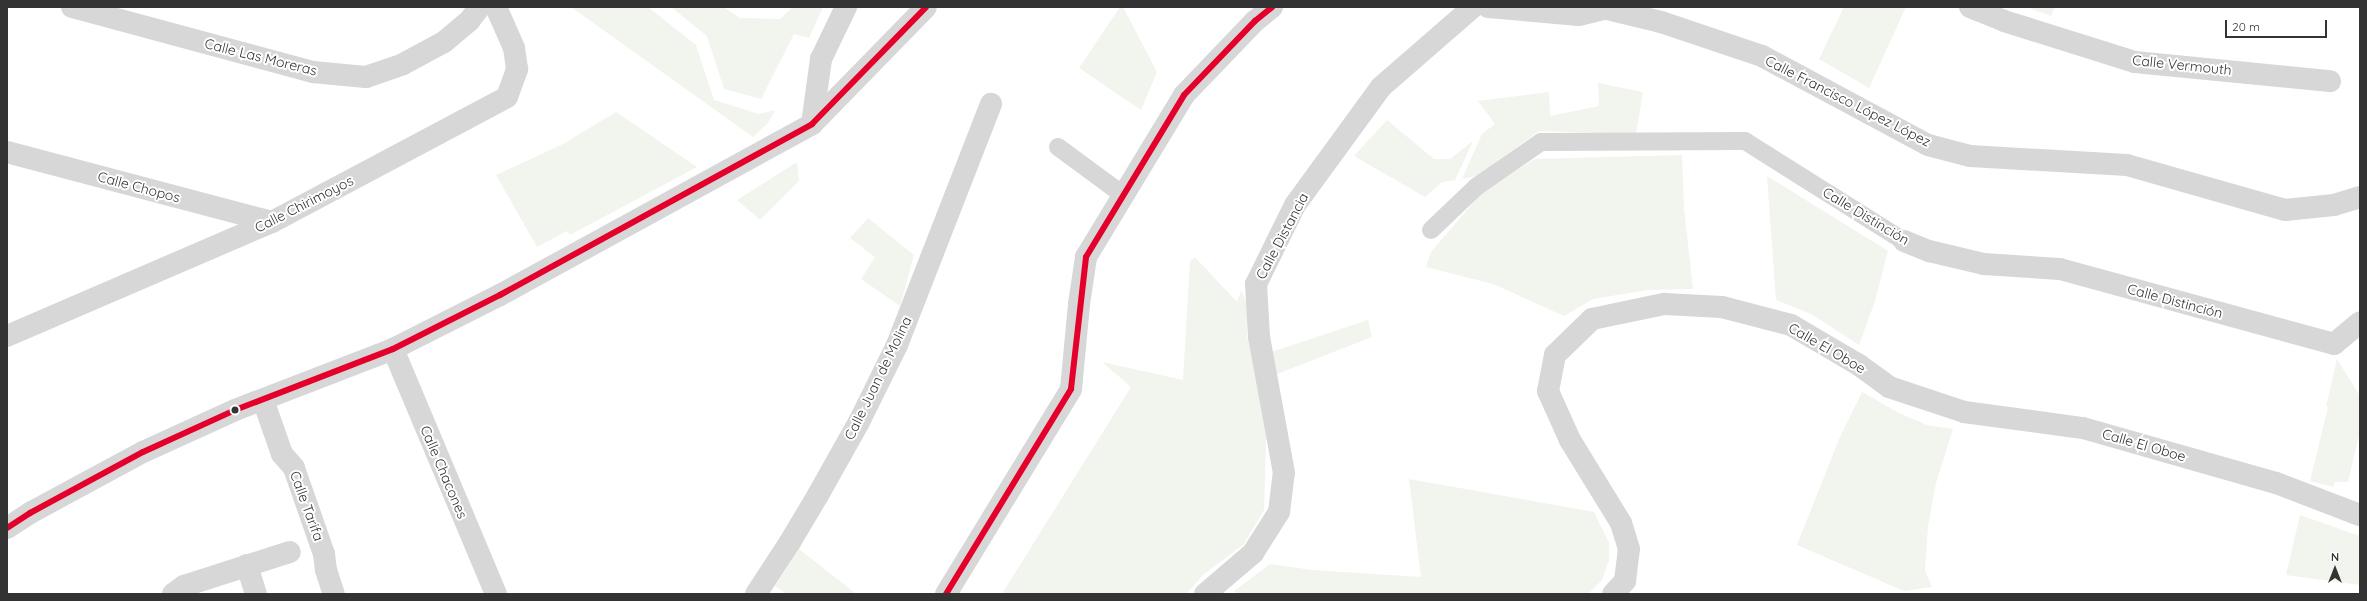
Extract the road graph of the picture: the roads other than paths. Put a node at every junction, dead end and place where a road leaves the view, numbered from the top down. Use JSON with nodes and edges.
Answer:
{"nodes":[{"id":1,"x":72,"y":7,"type":"edge"},
{"id":2,"x":480,"y":7,"type":"edge"},
{"id":3,"x":496,"y":7,"type":"edge"},
{"id":4,"x":846,"y":7,"type":"edge"},
{"id":5,"x":926,"y":7,"type":"edge"},
{"id":6,"x":1272,"y":7,"type":"edge"},
{"id":7,"x":1474,"y":7,"type":"edge"},
{"id":8,"x":1488,"y":7,"type":"edge"},
{"id":9,"x":1970,"y":7,"type":"edge"},
{"id":10,"x":1601,"y":8,"type":"edge"},
{"id":11,"x":2330,"y":81,"type":"dead end"},
{"id":12,"x":991,"y":104,"type":"dead end"},
{"id":13,"x":812,"y":124,"type":"junction"},
{"id":14,"x":1058,"y":147,"type":"dead end"},
{"id":15,"x":7,"y":152,"type":"edge"},
{"id":16,"x":1124,"y":195,"type":"junction"},
{"id":17,"x":2360,"y":197,"type":"edge"},
{"id":18,"x":272,"y":222,"type":"junction"},
{"id":19,"x":1430,"y":230,"type":"dead end"},
{"id":20,"x":1904,"y":241,"type":"joint"},
{"id":21,"x":2360,"y":322,"type":"edge"},
{"id":22,"x":7,"y":336,"type":"edge"},
{"id":23,"x":393,"y":349,"type":"junction"},
{"id":24,"x":263,"y":400,"type":"junction"},
{"id":25,"x":2360,"y":514,"type":"edge"},
{"id":26,"x":7,"y":528,"type":"edge"},
{"id":27,"x":290,"y":552,"type":"dead end"},
{"id":28,"x":247,"y":565,"type":"junction"},
{"id":29,"x":173,"y":594,"type":"edge"},
{"id":30,"x":256,"y":594,"type":"edge"},
{"id":31,"x":334,"y":594,"type":"edge"},
{"id":32,"x":496,"y":594,"type":"edge"},
{"id":33,"x":756,"y":594,"type":"edge"},
{"id":34,"x":946,"y":594,"type":"edge"},
{"id":35,"x":1205,"y":594,"type":"edge"},
{"id":36,"x":1612,"y":594,"type":"edge"}],
"edges":[{"from":1,"to":2,"type":"street","name":"Calle Las Moreras"},
{"from":3,"to":18,"type":"street","name":"Calle Chirimoyos"},
{"from":4,"to":13,"type":"street"},
{"from":5,"to":13,"type":"street"},
{"from":6,"to":16,"type":"street"},
{"from":7,"to":35,"type":"street","name":"Calle Distancia"},
{"from":8,"to":10,"type":"street"},
{"from":9,"to":11,"type":"street","name":"Calle Vermouth"},
{"from":10,"to":17,"type":"street","name":"Calle Francisco López López"},
{"from":12,"to":33,"type":"street","name":"Calle Juan de Molina"},
{"from":13,"to":23,"type":"street"},
{"from":14,"to":16,"type":"lane"},
{"from":15,"to":18,"type":"street","name":"Calle Chopos"},
{"from":16,"to":34,"type":"street"},
{"from":18,"to":22,"type":"street","name":"Calle Chirimoyos"},
{"from":19,"to":20,"type":"lane","name":"Calle Distinción"},
{"from":20,"to":21,"type":"street","name":"Calle Distinción"},
{"from":23,"to":24,"type":"street"},
{"from":23,"to":32,"type":"street","name":"Calle Chacones"},
{"from":24,"to":26,"type":"street"},
{"from":24,"to":31,"type":"street","name":"Calle Tarifa"},
{"from":25,"to":36,"type":"street","name":"Calle El Oboe"},
{"from":27,"to":28,"type":"street"},
{"from":28,"to":29,"type":"street"},
{"from":28,"to":30,"type":"street"}]}
